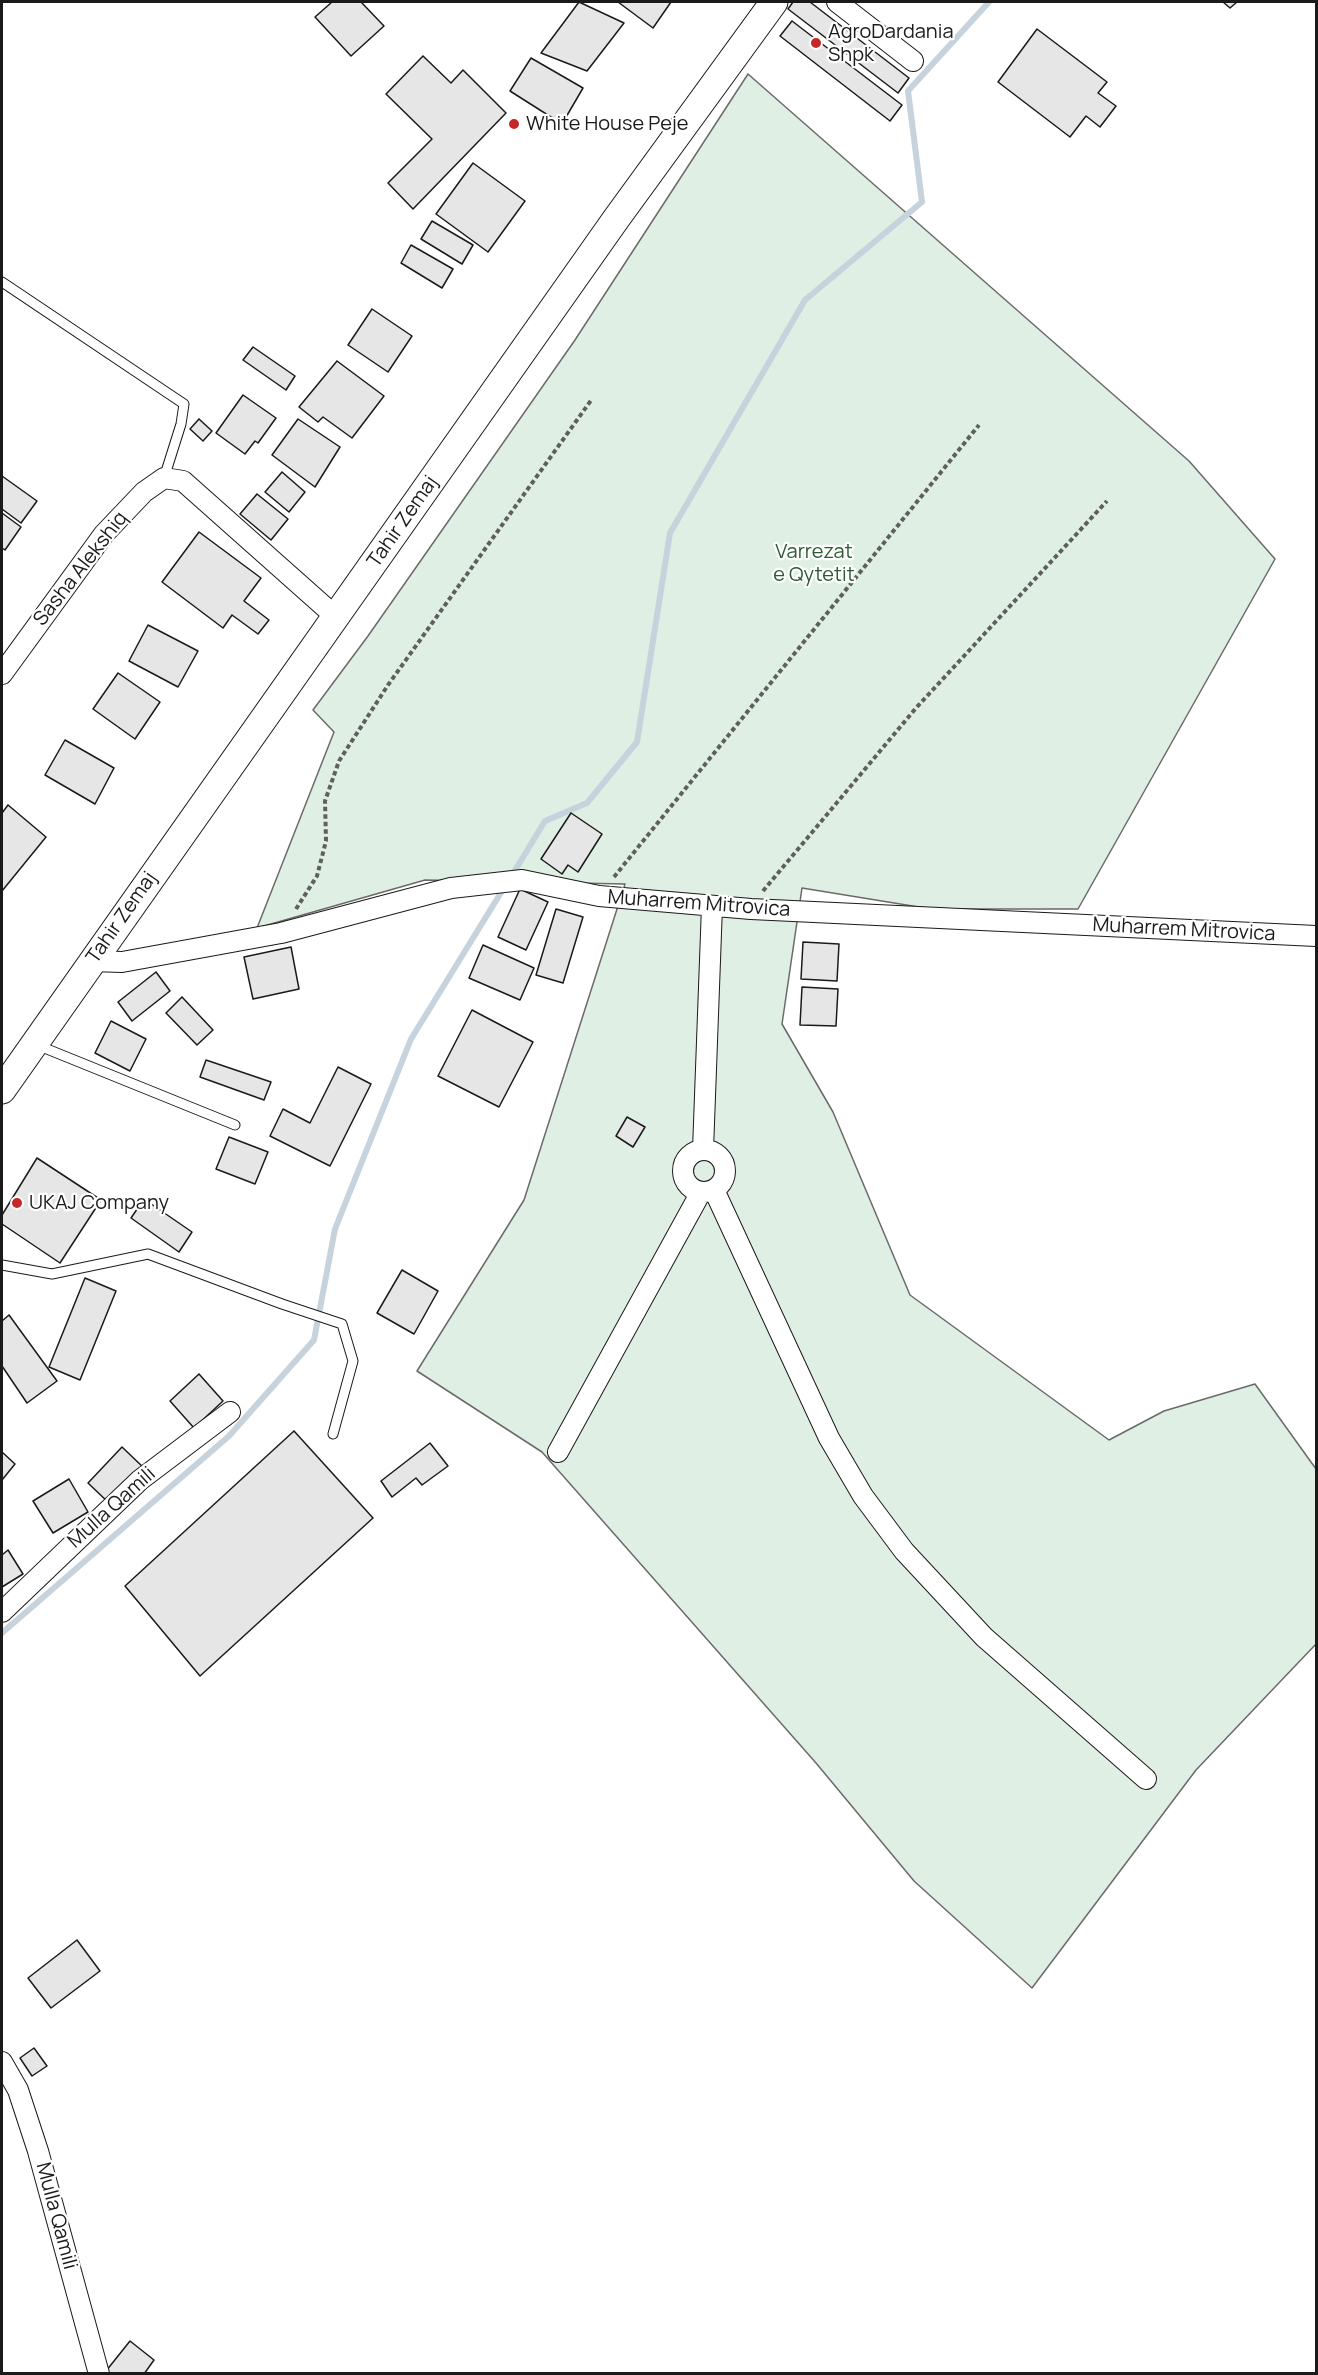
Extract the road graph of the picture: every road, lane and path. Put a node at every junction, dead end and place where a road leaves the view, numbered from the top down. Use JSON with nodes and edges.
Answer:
{"nodes":[{"id":1,"x":774,"y":2,"type":"edge"},
{"id":2,"x":837,"y":2,"type":"edge"},
{"id":3,"x":913,"y":61,"type":"dead end"},
{"id":4,"x":2,"y":282,"type":"edge"},
{"id":5,"x":592,"y":399,"type":"dead end"},
{"id":6,"x":979,"y":425,"type":"dead end"},
{"id":7,"x":164,"y":478,"type":"junction"},
{"id":8,"x":1107,"y":501,"type":"dead end"},
{"id":9,"x":336,"y":616,"type":"junction"},
{"id":10,"x":2,"y":674,"type":"edge"},
{"id":11,"x":599,"y":896,"type":"junction"},
{"id":12,"x":712,"y":906,"type":"junction"},
{"id":13,"x":751,"y":909,"type":"junction"},
{"id":14,"x":281,"y":933,"type":"junction"},
{"id":15,"x":1317,"y":936,"type":"edge"},
{"id":16,"x":91,"y":961,"type":"junction"},
{"id":17,"x":33,"y":1044,"type":"junction"},
{"id":18,"x":2,"y":1090,"type":"edge"},
{"id":19,"x":235,"y":1125,"type":"dead end"},
{"id":20,"x":703,"y":1150,"type":"junction"},
{"id":21,"x":707,"y":1191,"type":"junction"},
{"id":22,"x":2,"y":1265,"type":"edge"},
{"id":23,"x":230,"y":1412,"type":"dead end"},
{"id":24,"x":333,"y":1434,"type":"dead end"},
{"id":25,"x":558,"y":1452,"type":"dead end"},
{"id":26,"x":2,"y":1612,"type":"edge"},
{"id":27,"x":1146,"y":1779,"type":"dead end"},
{"id":28,"x":2,"y":2062,"type":"edge"},
{"id":29,"x":99,"y":2373,"type":"edge"}],
"edges":[{"from":1,"to":9,"type":"main road","name":"Tahir Zemaj"},
{"from":2,"to":3,"type":"street"},
{"from":4,"to":7,"type":"lane"},
{"from":5,"to":14,"type":"path"},
{"from":6,"to":11,"type":"path"},
{"from":7,"to":9,"type":"street"},
{"from":7,"to":10,"type":"street","name":"Sasha Alekshiq"},
{"from":8,"to":13,"type":"path"},
{"from":9,"to":16,"type":"main road","name":"Tahir Zemaj"},
{"from":11,"to":12,"type":"street","name":"Muharrem Mitrovica"},
{"from":11,"to":14,"type":"street","name":"Muharrem Mitrovica"},
{"from":12,"to":13,"type":"street","name":"Muharrem Mitrovica"},
{"from":12,"to":20,"type":"street"},
{"from":13,"to":15,"type":"street","name":"Muharrem Mitrovica"},
{"from":14,"to":16,"type":"street","name":"Muharrem Mitrovica"},
{"from":16,"to":17,"type":"main road","name":"Tahir Zemaj"},
{"from":17,"to":18,"type":"main road","name":"Tahir Zemaj"},
{"from":17,"to":19,"type":"lane"},
{"from":20,"to":21,"type":"street"},
{"from":20,"to":21,"type":"street"},
{"from":21,"to":25,"type":"street"},
{"from":21,"to":27,"type":"street"},
{"from":22,"to":24,"type":"lane"},
{"from":23,"to":26,"type":"street","name":"Mulla Qamili"},
{"from":28,"to":29,"type":"street","name":"Mulla Qamili"}]}
